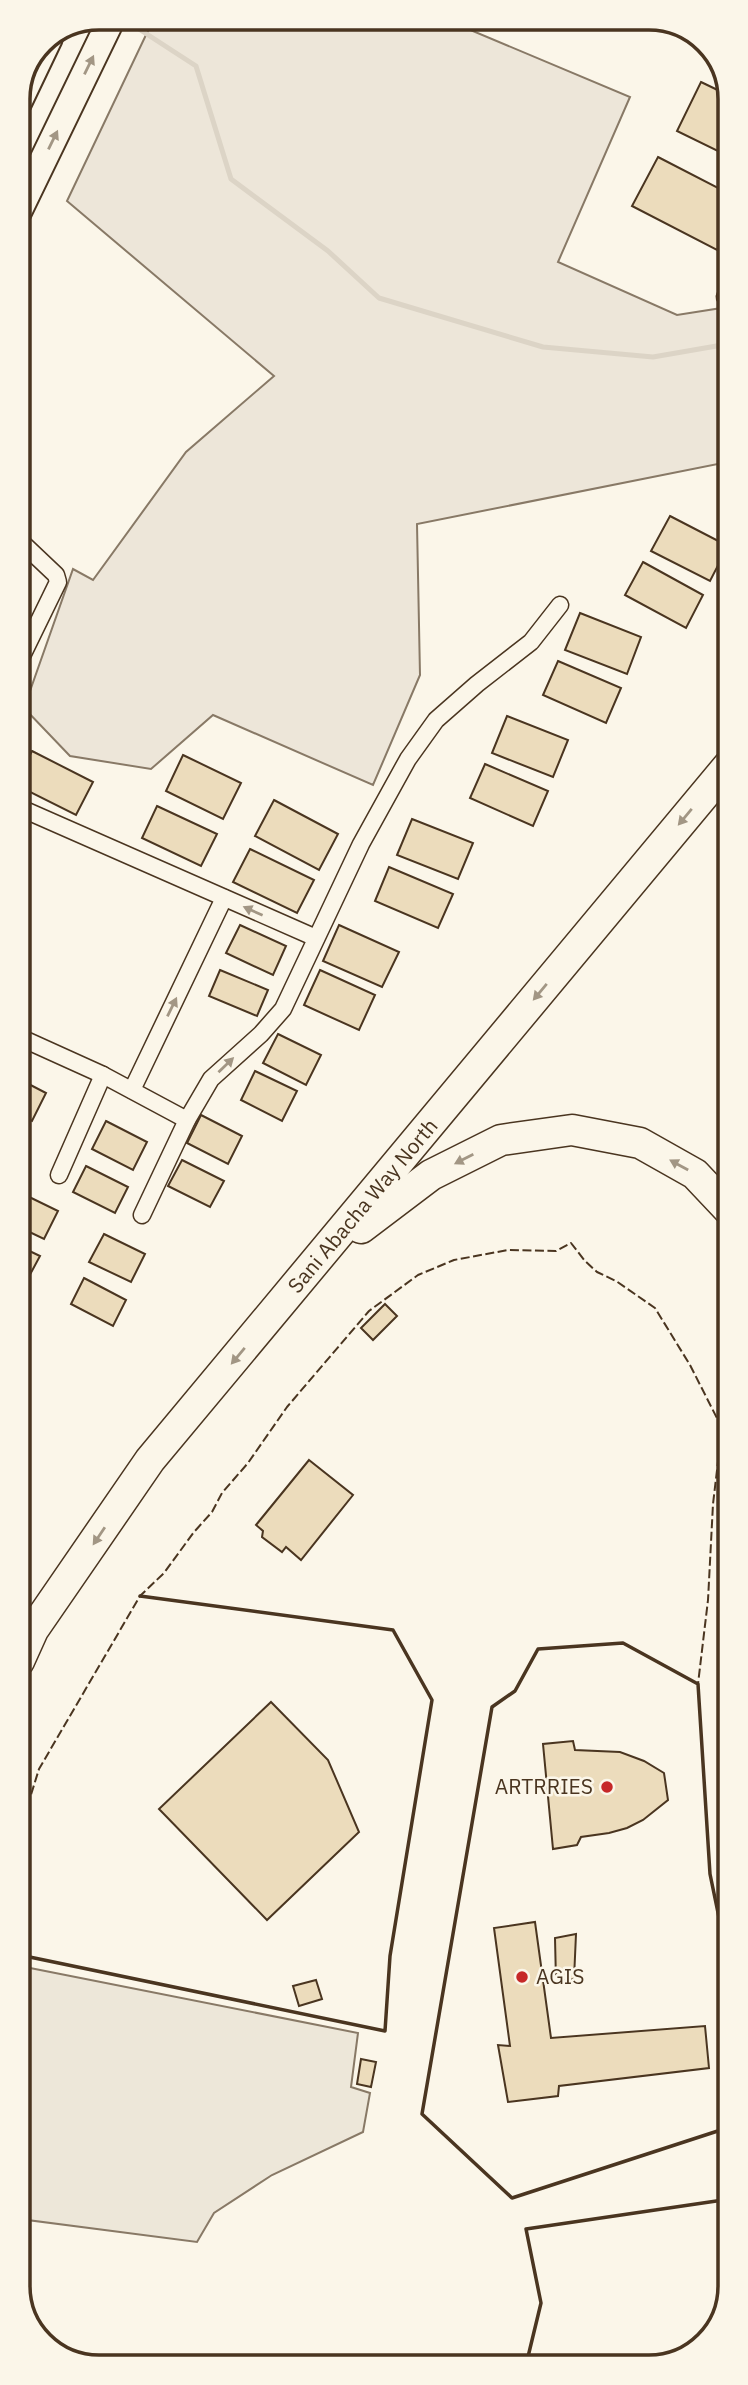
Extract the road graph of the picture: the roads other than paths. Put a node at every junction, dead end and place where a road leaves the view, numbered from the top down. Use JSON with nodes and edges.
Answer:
{"nodes":[{"id":1,"x":106,"y":30,"type":"edge"},
{"id":2,"x":30,"y":187,"type":"edge"},
{"id":3,"x":30,"y":550,"type":"edge"},
{"id":4,"x":560,"y":605,"type":"dead end"},
{"id":5,"x":30,"y":639,"type":"edge"},
{"id":6,"x":718,"y":778,"type":"edge"},
{"id":7,"x":30,"y":812,"type":"edge"},
{"id":8,"x":224,"y":898,"type":"junction"},
{"id":9,"x":316,"y":938,"type":"junction"},
{"id":10,"x":30,"y":1042,"type":"edge"},
{"id":11,"x":103,"y":1075,"type":"junction"},
{"id":12,"x":132,"y":1090,"type":"junction"},
{"id":13,"x":187,"y":1120,"type":"junction"},
{"id":14,"x":59,"y":1175,"type":"dead end"},
{"id":15,"x":718,"y":1198,"type":"edge"},
{"id":16,"x":142,"y":1215,"type":"dead end"},
{"id":17,"x":272,"y":1316,"type":"junction"},
{"id":18,"x":30,"y":1637,"type":"edge"}],
"edges":[{"from":2,"to":1,"type":"main road","one_way":true},
{"from":3,"to":5,"type":"street"},
{"from":4,"to":9,"type":"street"},
{"from":6,"to":17,"type":"highway","name":"Sani Abacha Way North","one_way":true},
{"from":7,"to":8,"type":"street"},
{"from":9,"to":8,"type":"street","one_way":true},
{"from":12,"to":8,"type":"street","one_way":true},
{"from":13,"to":9,"type":"street","one_way":true},
{"from":10,"to":11,"type":"street"},
{"from":11,"to":12,"type":"street"},
{"from":11,"to":14,"type":"street"},
{"from":12,"to":13,"type":"street"},
{"from":13,"to":16,"type":"street"},
{"from":15,"to":17,"type":"highway","one_way":true},
{"from":17,"to":18,"type":"highway","name":"Sani Abacha Way North","one_way":true}]}
